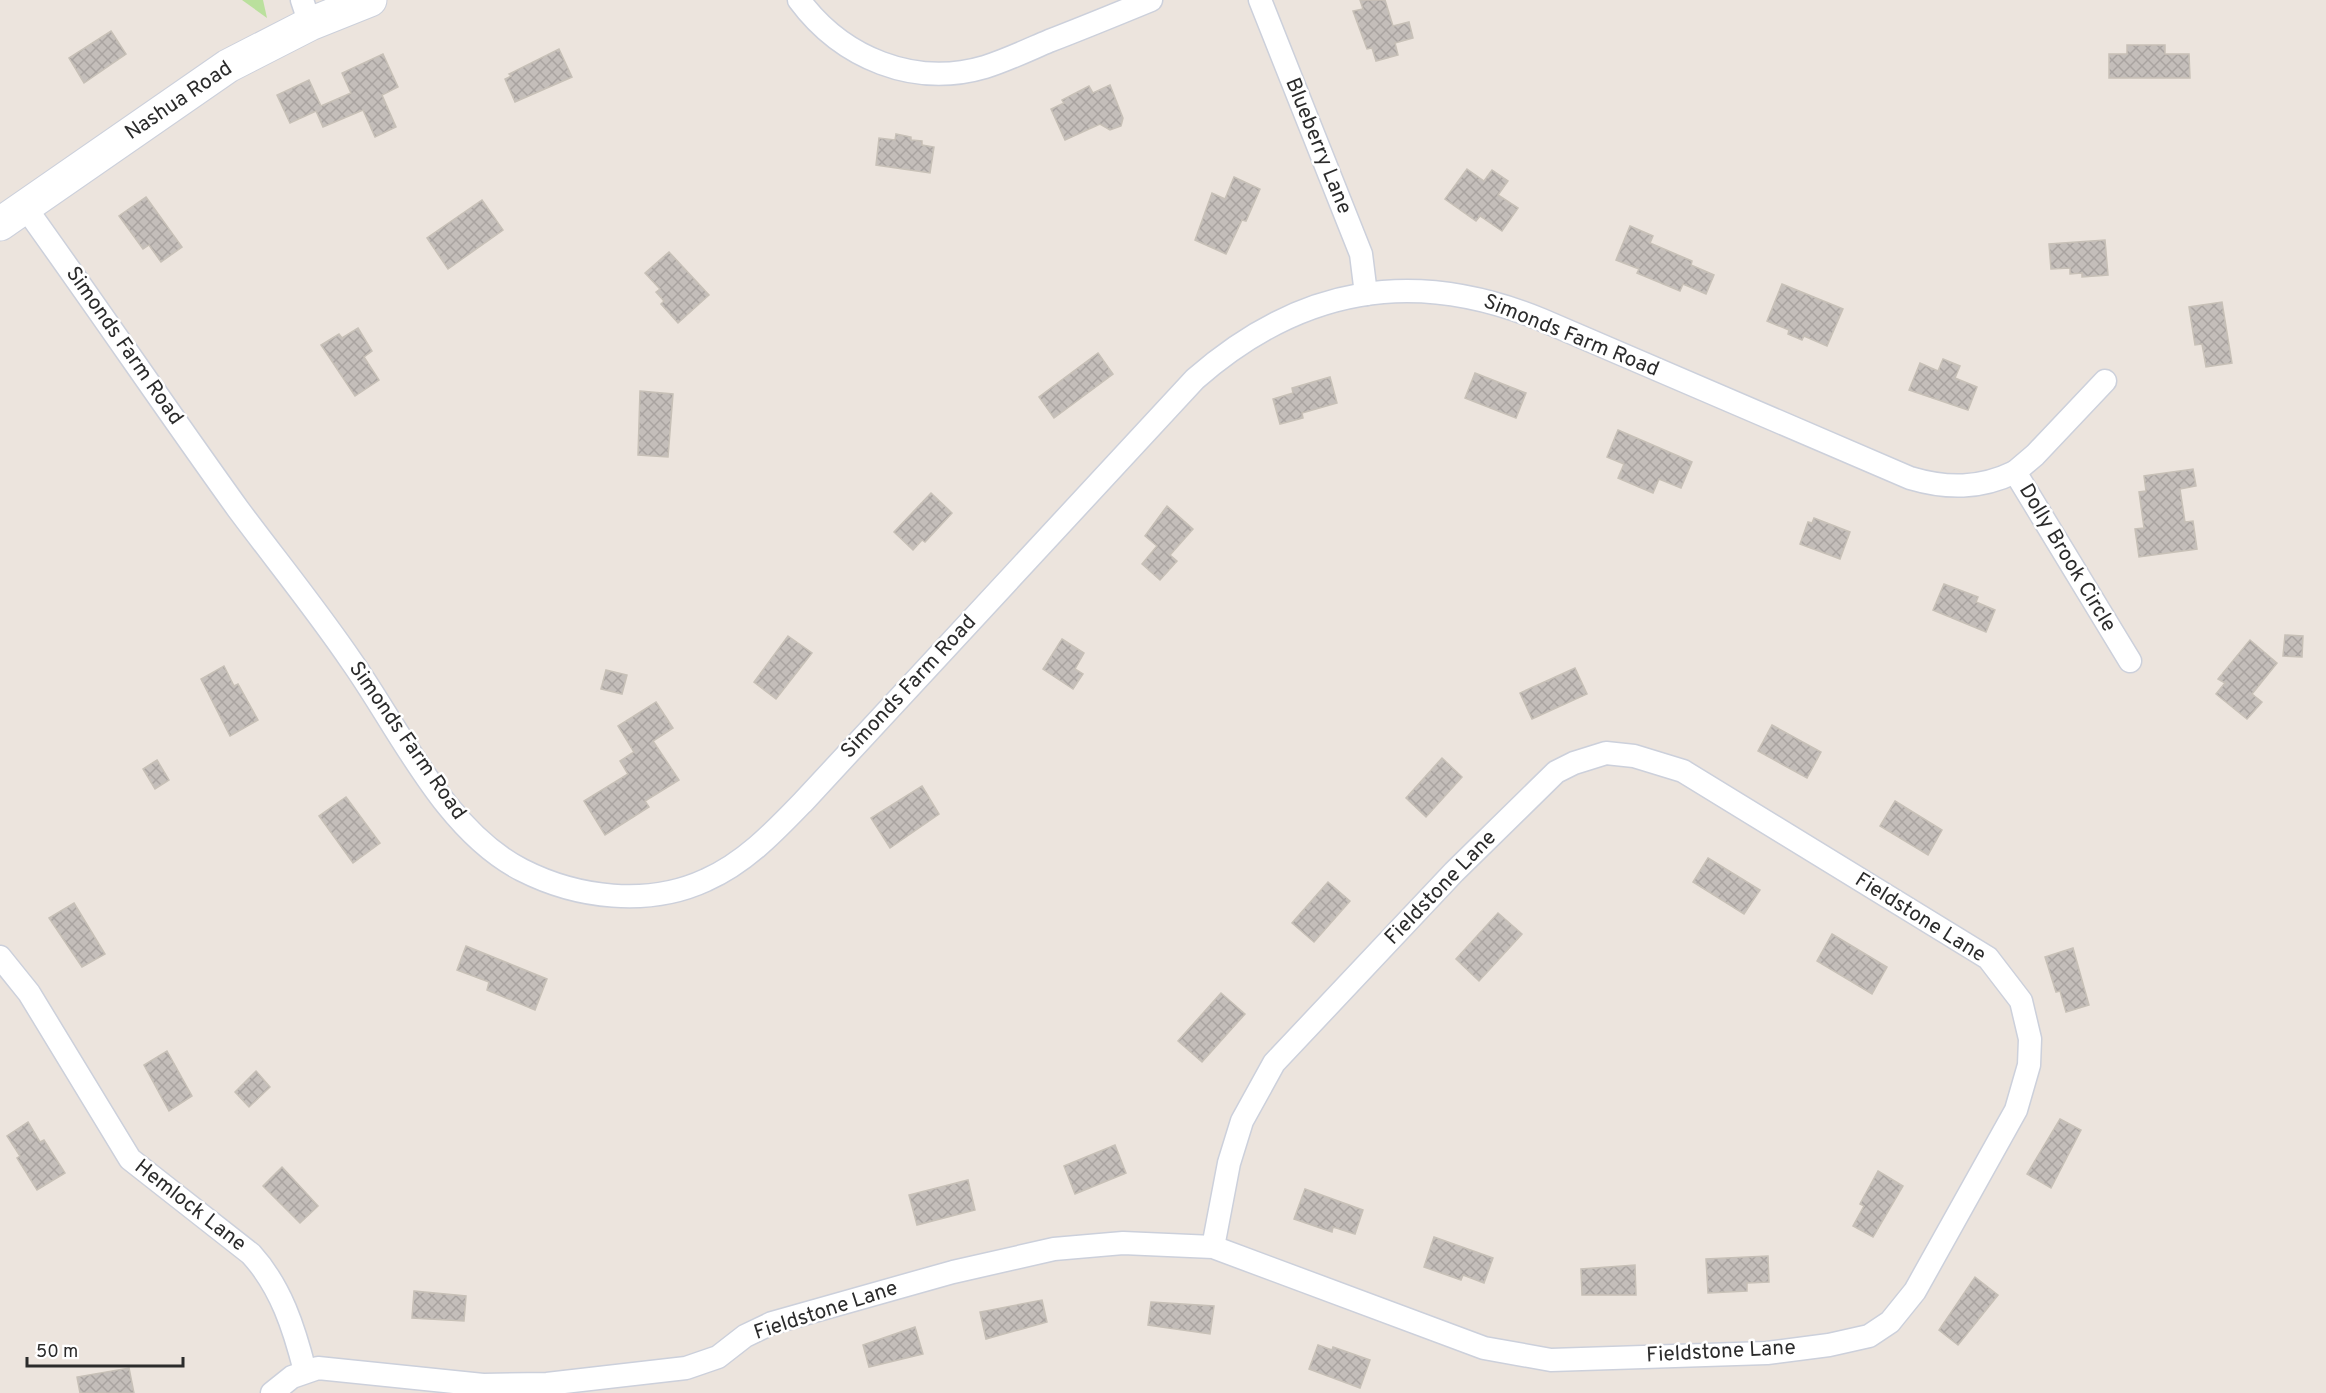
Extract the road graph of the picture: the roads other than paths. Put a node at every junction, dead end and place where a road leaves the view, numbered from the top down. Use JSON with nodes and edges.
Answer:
{"nodes":[{"id":1,"x":370,"y":0,"type":"edge"},
{"id":2,"x":799,"y":0,"type":"edge"},
{"id":3,"x":1151,"y":0,"type":"edge"},
{"id":4,"x":1260,"y":0,"type":"edge"},
{"id":5,"x":306,"y":12,"type":"edge"},
{"id":6,"x":12,"y":216,"type":"edge"},
{"id":7,"x":1366,"y":294,"type":"junction"},
{"id":8,"x":2105,"y":381,"type":"dead end"},
{"id":9,"x":2015,"y":472,"type":"junction"},
{"id":10,"x":2130,"y":661,"type":"dead end"},
{"id":11,"x":0,"y":957,"type":"edge"},
{"id":12,"x":1213,"y":1247,"type":"junction"},
{"id":13,"x":305,"y":1371,"type":"junction"},
{"id":14,"x":272,"y":1393,"type":"edge"}],
"edges":[{"from":1,"to":5,"type":"main road","name":"Nashua Road"},
{"from":2,"to":3,"type":"street"},
{"from":4,"to":7,"type":"street","name":"Blueberry Lane"},
{"from":5,"to":6,"type":"main road","name":"Nashua Road"},
{"from":6,"to":7,"type":"street","name":"Simonds Farm Road"},
{"from":7,"to":9,"type":"street","name":"Simonds Farm Road"},
{"from":8,"to":9,"type":"street","name":"Dolly Brook Circle"},
{"from":9,"to":10,"type":"street","name":"Dolly Brook Circle"},
{"from":11,"to":13,"type":"street","name":"Hemlock Lane"},
{"from":12,"to":12,"type":"street","name":"Fieldstone Lane"},
{"from":12,"to":13,"type":"street","name":"Fieldstone Lane"},
{"from":13,"to":14,"type":"street","name":"Fieldstone Lane"}]}
